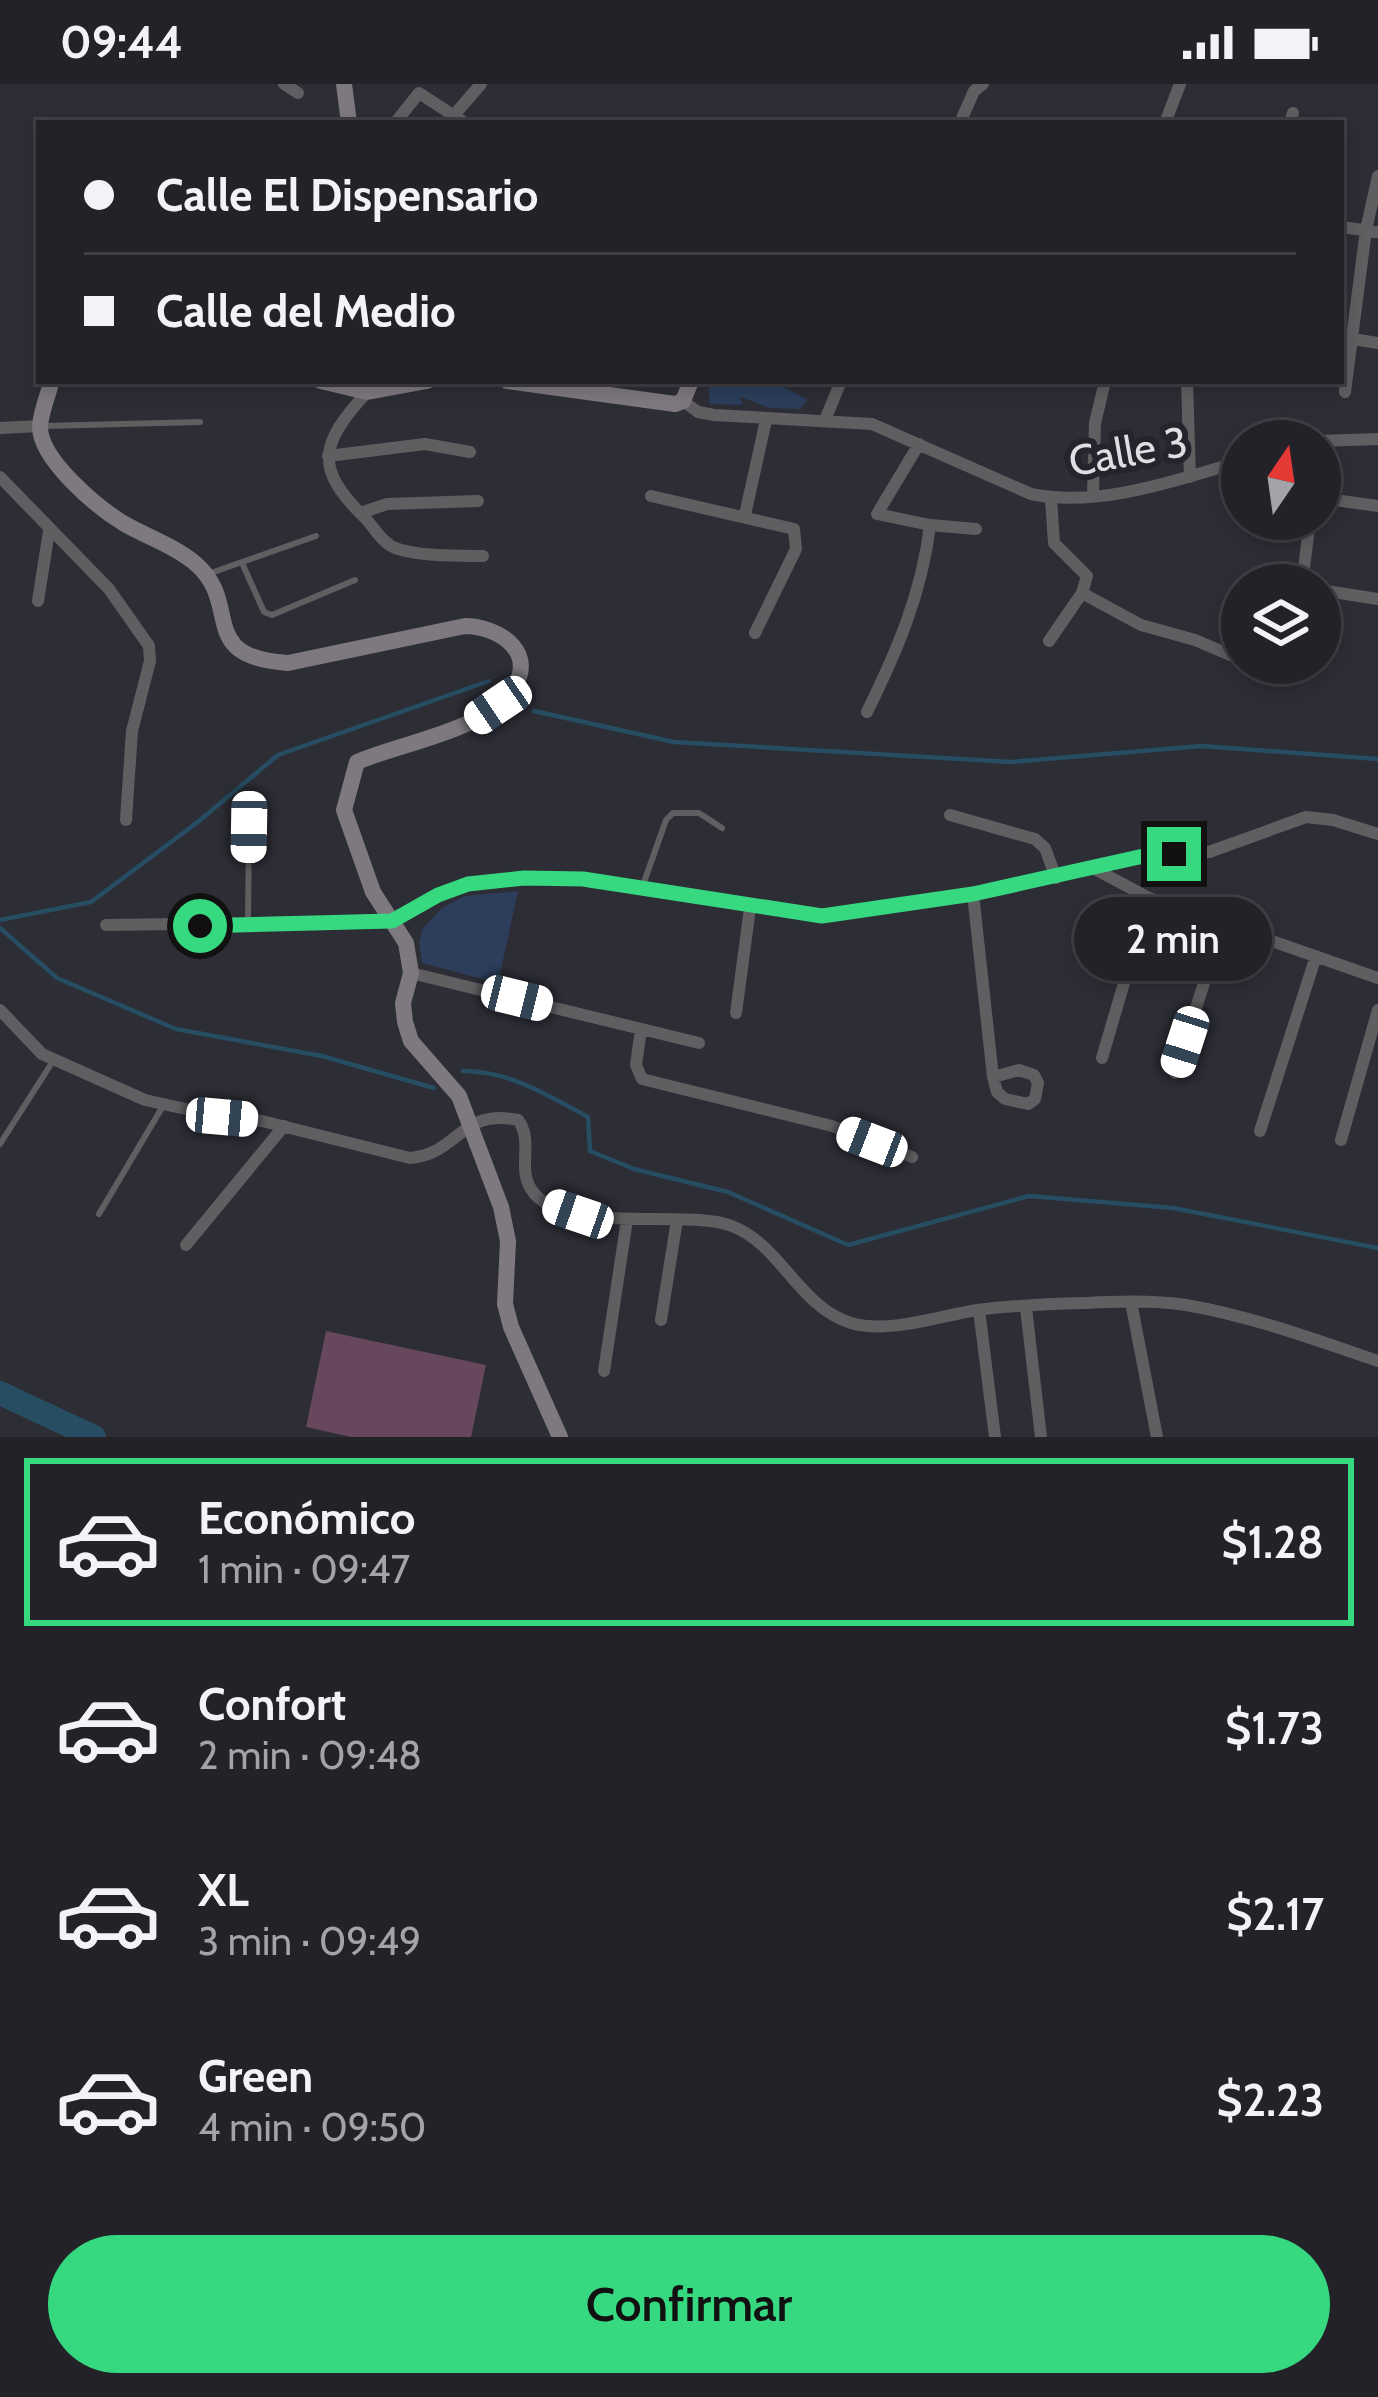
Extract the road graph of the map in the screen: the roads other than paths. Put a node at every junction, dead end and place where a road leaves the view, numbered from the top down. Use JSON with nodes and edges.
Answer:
{"nodes":[{"id":1,"x":284,"y":84,"type":"edge"},
{"id":2,"x":344,"y":84,"type":"edge"},
{"id":3,"x":481,"y":84,"type":"edge"},
{"id":4,"x":983,"y":84,"type":"edge"},
{"id":5,"x":1180,"y":84,"type":"edge"},
{"id":6,"x":298,"y":93,"type":"dead end"},
{"id":7,"x":460,"y":118,"type":"edge"},
{"id":8,"x":349,"y":120,"type":"edge"},
{"id":9,"x":397,"y":120,"type":"edge"},
{"id":10,"x":960,"y":120,"type":"edge"},
{"id":11,"x":1166,"y":120,"type":"edge"},
{"id":12,"x":1378,"y":176,"type":"edge"},
{"id":13,"x":1372,"y":231,"type":"edge"},
{"id":14,"x":1353,"y":339,"type":"junction"},
{"id":15,"x":1378,"y":343,"type":"edge"},
{"id":16,"x":51,"y":384,"type":"edge"},
{"id":17,"x":334,"y":384,"type":"edge"},
{"id":18,"x":411,"y":384,"type":"edge"},
{"id":19,"x":528,"y":384,"type":"edge"},
{"id":20,"x":690,"y":384,"type":"edge"},
{"id":21,"x":840,"y":384,"type":"edge"},
{"id":22,"x":1104,"y":384,"type":"edge"},
{"id":23,"x":1187,"y":384,"type":"edge"},
{"id":24,"x":367,"y":392,"type":"junction"},
{"id":25,"x":1345,"y":392,"type":"dead end"},
{"id":26,"x":682,"y":401,"type":"junction"},
{"id":27,"x":766,"y":420,"type":"junction"},
{"id":28,"x":825,"y":420,"type":"junction"},
{"id":29,"x":200,"y":422,"type":"dead end"},
{"id":30,"x":40,"y":426,"type":"junction"},
{"id":31,"x":0,"y":428,"type":"edge"},
{"id":32,"x":1378,"y":439,"type":"edge"},
{"id":33,"x":1341,"y":440,"type":"edge"},
{"id":34,"x":919,"y":443,"type":"junction"},
{"id":35,"x":470,"y":452,"type":"dead end"},
{"id":36,"x":328,"y":456,"type":"junction"},
{"id":37,"x":1221,"y":467,"type":"edge"},
{"id":38,"x":0,"y":477,"type":"edge"},
{"id":39,"x":1190,"y":477,"type":"junction"},
{"id":40,"x":1094,"y":494,"type":"junction"},
{"id":41,"x":650,"y":496,"type":"dead end"},
{"id":42,"x":1051,"y":498,"type":"junction"},
{"id":43,"x":1341,"y":501,"type":"edge"},
{"id":44,"x":478,"y":502,"type":"dead end"},
{"id":45,"x":1378,"y":506,"type":"edge"},
{"id":46,"x":360,"y":513,"type":"junction"},
{"id":47,"x":745,"y":515,"type":"junction"},
{"id":48,"x":931,"y":525,"type":"junction"},
{"id":49,"x":976,"y":529,"type":"dead end"},
{"id":50,"x":49,"y":531,"type":"junction"},
{"id":51,"x":316,"y":536,"type":"dead end"},
{"id":52,"x":483,"y":556,"type":"dead end"},
{"id":53,"x":243,"y":565,"type":"junction"},
{"id":54,"x":205,"y":575,"type":"junction"},
{"id":55,"x":355,"y":580,"type":"dead end"},
{"id":56,"x":1082,"y":593,"type":"junction"},
{"id":57,"x":1341,"y":593,"type":"edge"},
{"id":58,"x":1378,"y":599,"type":"edge"},
{"id":59,"x":38,"y":601,"type":"dead end"},
{"id":60,"x":754,"y":633,"type":"dead end"},
{"id":61,"x":1048,"y":641,"type":"dead end"},
{"id":62,"x":1221,"y":653,"type":"edge"},
{"id":63,"x":867,"y":712,"type":"dead end"},
{"id":64,"x":950,"y":814,"type":"dead end"},
{"id":65,"x":126,"y":820,"type":"dead end"},
{"id":66,"x":249,"y":827,"type":"dead end"},
{"id":67,"x":722,"y":828,"type":"dead end"},
{"id":68,"x":1378,"y":834,"type":"edge"},
{"id":69,"x":1093,"y":868,"type":"junction"},
{"id":70,"x":1056,"y":878,"type":"junction"},
{"id":71,"x":642,"y":888,"type":"junction"},
{"id":72,"x":973,"y":894,"type":"junction"},
{"id":73,"x":1149,"y":898,"type":"junction"},
{"id":74,"x":750,"y":908,"type":"junction"},
{"id":75,"x":392,"y":921,"type":"junction"},
{"id":76,"x":1223,"y":924,"type":"junction"},
{"id":77,"x":106,"y":925,"type":"dead end"},
{"id":78,"x":248,"y":926,"type":"junction"},
{"id":79,"x":1316,"y":956,"type":"junction"},
{"id":80,"x":411,"y":973,"type":"junction"},
{"id":81,"x":1378,"y":978,"type":"edge"},
{"id":82,"x":0,"y":1010,"type":"edge"},
{"id":83,"x":1378,"y":1010,"type":"edge"},
{"id":84,"x":736,"y":1013,"type":"dead end"},
{"id":85,"x":641,"y":1029,"type":"junction"},
{"id":86,"x":699,"y":1043,"type":"dead end"},
{"id":87,"x":1102,"y":1058,"type":"dead end"},
{"id":88,"x":53,"y":1060,"type":"junction"},
{"id":89,"x":1175,"y":1073,"type":"dead end"},
{"id":90,"x":993,"y":1077,"type":"dead end"},
{"id":91,"x":163,"y":1106,"type":"junction"},
{"id":92,"x":284,"y":1126,"type":"junction"},
{"id":93,"x":468,"y":1126,"type":"junction"},
{"id":94,"x":1260,"y":1131,"type":"dead end"},
{"id":95,"x":1341,"y":1140,"type":"dead end"},
{"id":96,"x":0,"y":1144,"type":"edge"},
{"id":97,"x":912,"y":1157,"type":"dead end"},
{"id":98,"x":100,"y":1214,"type":"dead end"},
{"id":99,"x":627,"y":1220,"type":"junction"},
{"id":100,"x":677,"y":1220,"type":"junction"},
{"id":101,"x":186,"y":1245,"type":"dead end"},
{"id":102,"x":1131,"y":1301,"type":"junction"},
{"id":103,"x":1026,"y":1307,"type":"junction"},
{"id":104,"x":979,"y":1310,"type":"junction"},
{"id":105,"x":661,"y":1320,"type":"dead end"},
{"id":106,"x":1378,"y":1361,"type":"edge"},
{"id":107,"x":604,"y":1371,"type":"dead end"},
{"id":108,"x":562,"y":1434,"type":"edge"},
{"id":109,"x":995,"y":1437,"type":"edge"},
{"id":110,"x":1041,"y":1437,"type":"edge"},
{"id":111,"x":1157,"y":1437,"type":"edge"}],
"edges":[{"from":1,"to":6,"type":"street"},
{"from":2,"to":8,"type":"main road"},
{"from":3,"to":7,"type":"street"},
{"from":4,"to":10,"type":"street"},
{"from":5,"to":11,"type":"street"},
{"from":7,"to":9,"type":"street"},
{"from":12,"to":13,"type":"street"},
{"from":13,"to":14,"type":"street"},
{"from":14,"to":15,"type":"street"},
{"from":14,"to":25,"type":"street"},
{"from":16,"to":30,"type":"main road"},
{"from":17,"to":24,"type":"main road"},
{"from":18,"to":24,"type":"main road"},
{"from":19,"to":26,"type":"main road"},
{"from":20,"to":26,"type":"main road"},
{"from":21,"to":28,"type":"street"},
{"from":22,"to":40,"type":"street"},
{"from":23,"to":39,"type":"street"},
{"from":24,"to":36,"type":"street"},
{"from":26,"to":27,"type":"street","name":"Calle 3"},
{"from":27,"to":28,"type":"street","name":"Calle 3"},
{"from":27,"to":47,"type":"street"},
{"from":28,"to":34,"type":"street","name":"Calle 3"},
{"from":29,"to":30,"type":"lane"},
{"from":30,"to":31,"type":"street"},
{"from":30,"to":54,"type":"main road"},
{"from":32,"to":33,"type":"street"},
{"from":34,"to":42,"type":"street","name":"Calle 3"},
{"from":34,"to":48,"type":"street"},
{"from":35,"to":36,"type":"street"},
{"from":36,"to":46,"type":"street"},
{"from":37,"to":39,"type":"street","name":"Calle 3"},
{"from":38,"to":50,"type":"street"},
{"from":39,"to":40,"type":"street","name":"Calle 3"},
{"from":40,"to":42,"type":"street","name":"Calle 3"},
{"from":41,"to":47,"type":"street"},
{"from":42,"to":56,"type":"street"},
{"from":43,"to":45,"type":"street"},
{"from":44,"to":46,"type":"street"},
{"from":46,"to":52,"type":"street"},
{"from":47,"to":60,"type":"street"},
{"from":48,"to":49,"type":"street"},
{"from":48,"to":63,"type":"street"},
{"from":50,"to":59,"type":"street"},
{"from":50,"to":65,"type":"street"},
{"from":51,"to":53,"type":"lane"},
{"from":53,"to":54,"type":"lane"},
{"from":53,"to":55,"type":"lane"},
{"from":54,"to":75,"type":"main road"},
{"from":56,"to":61,"type":"street"},
{"from":56,"to":62,"type":"street"},
{"from":57,"to":58,"type":"street"},
{"from":64,"to":70,"type":"street"},
{"from":66,"to":78,"type":"lane"},
{"from":67,"to":71,"type":"lane"},
{"from":68,"to":69,"type":"street"},
{"from":69,"to":70,"type":"street"},
{"from":69,"to":73,"type":"street"},
{"from":70,"to":72,"type":"street"},
{"from":71,"to":74,"type":"street"},
{"from":71,"to":75,"type":"street"},
{"from":72,"to":74,"type":"street"},
{"from":72,"to":90,"type":"street"},
{"from":73,"to":76,"type":"street"},
{"from":73,"to":87,"type":"street"},
{"from":74,"to":84,"type":"street"},
{"from":75,"to":78,"type":"street"},
{"from":75,"to":80,"type":"main road"},
{"from":76,"to":79,"type":"street"},
{"from":76,"to":89,"type":"street"},
{"from":77,"to":78,"type":"street"},
{"from":79,"to":81,"type":"street"},
{"from":79,"to":94,"type":"street"},
{"from":80,"to":85,"type":"street"},
{"from":80,"to":93,"type":"main road"},
{"from":82,"to":88,"type":"street"},
{"from":83,"to":95,"type":"street"},
{"from":85,"to":86,"type":"street"},
{"from":85,"to":97,"type":"street"},
{"from":88,"to":91,"type":"street"},
{"from":88,"to":96,"type":"lane"},
{"from":91,"to":92,"type":"street"},
{"from":91,"to":98,"type":"lane"},
{"from":92,"to":93,"type":"street"},
{"from":92,"to":101,"type":"street"},
{"from":93,"to":99,"type":"street"},
{"from":93,"to":108,"type":"main road"},
{"from":99,"to":100,"type":"street"},
{"from":99,"to":107,"type":"street"},
{"from":100,"to":104,"type":"street"},
{"from":100,"to":105,"type":"street"},
{"from":102,"to":103,"type":"street"},
{"from":102,"to":106,"type":"street"},
{"from":102,"to":111,"type":"street"},
{"from":103,"to":104,"type":"street"},
{"from":103,"to":110,"type":"street"},
{"from":104,"to":109,"type":"street"}]}
